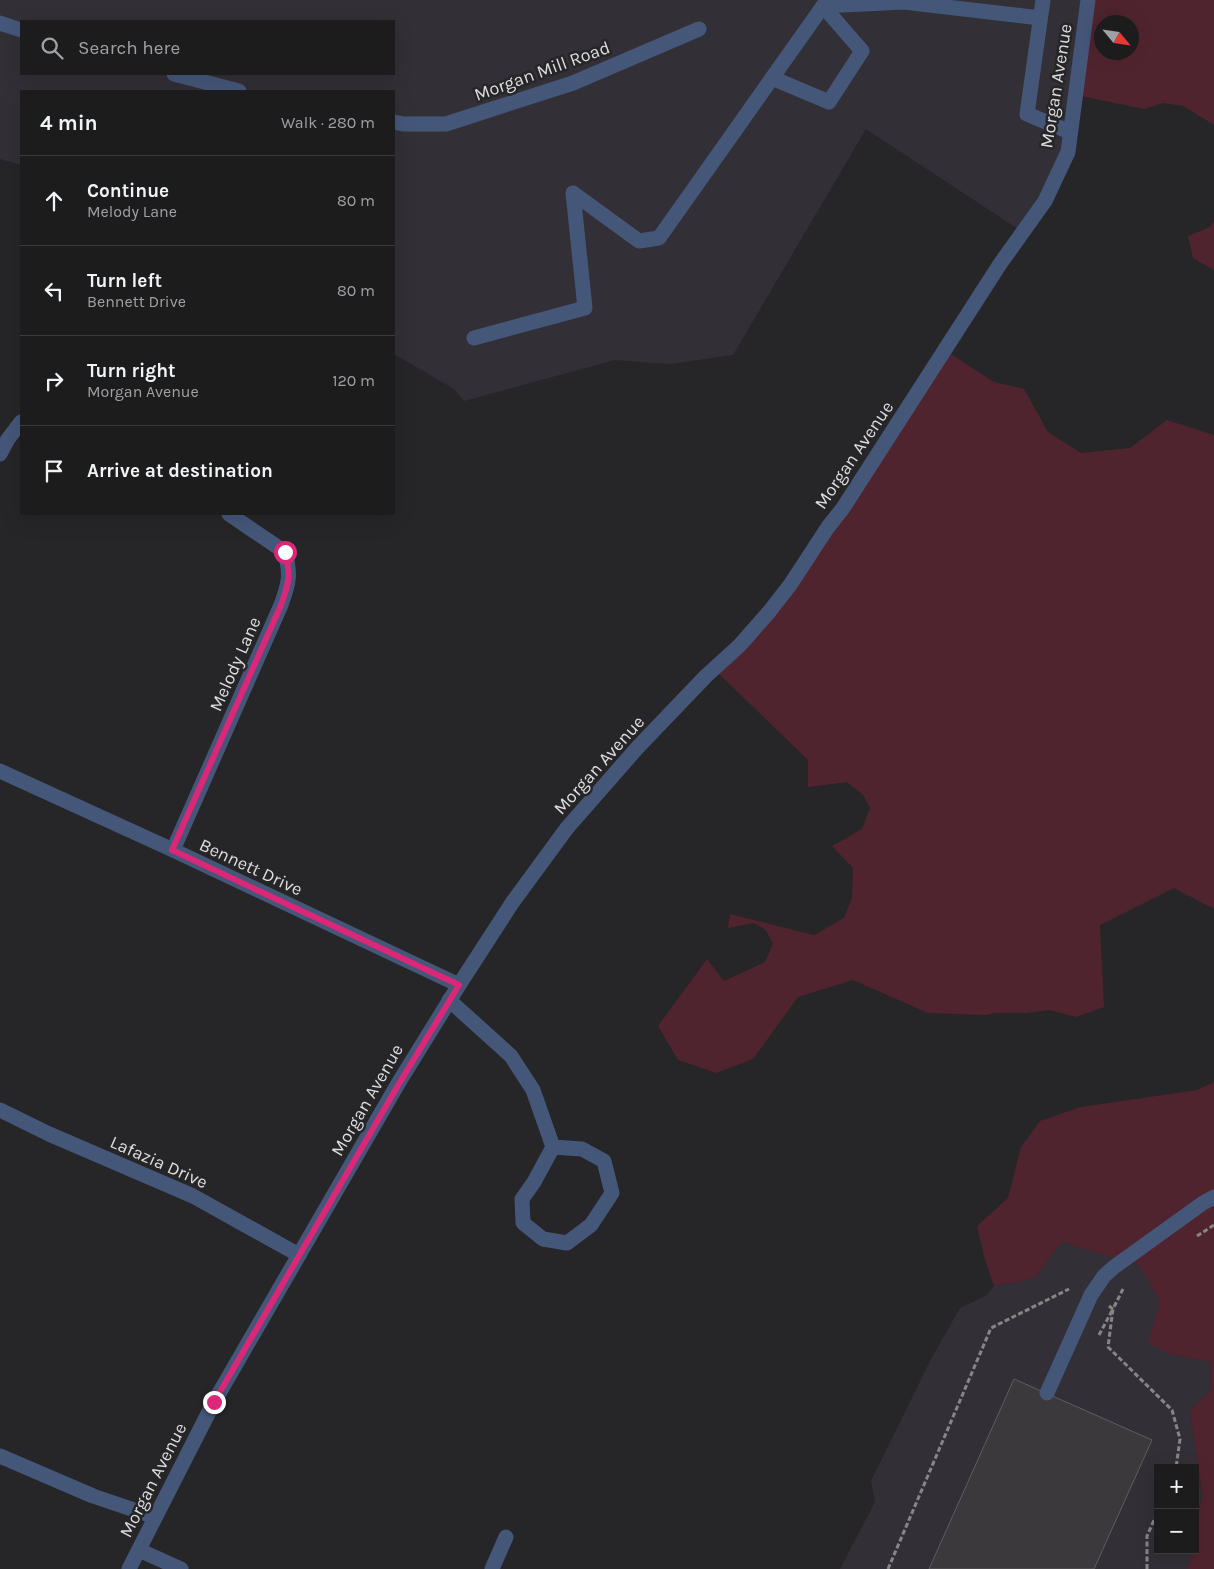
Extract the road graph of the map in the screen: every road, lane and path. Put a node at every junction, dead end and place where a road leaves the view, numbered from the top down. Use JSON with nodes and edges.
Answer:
{"nodes":[{"id":1,"x":1043,"y":0,"type":"edge"},
{"id":2,"x":1088,"y":0,"type":"edge"},
{"id":3,"x":823,"y":6,"type":"junction"},
{"id":4,"x":1040,"y":18,"type":"junction"},
{"id":5,"x":0,"y":23,"type":"edge"},
{"id":6,"x":698,"y":29,"type":"dead end"},
{"id":7,"x":20,"y":30,"type":"edge"},
{"id":8,"x":178,"y":75,"type":"edge"},
{"id":9,"x":772,"y":78,"type":"junction"},
{"id":10,"x":234,"y":90,"type":"edge"},
{"id":11,"x":395,"y":122,"type":"edge"},
{"id":12,"x":1070,"y":132,"type":"junction"},
{"id":13,"x":474,"y":338,"type":"dead end"},
{"id":14,"x":20,"y":423,"type":"edge"},
{"id":15,"x":0,"y":454,"type":"edge"},
{"id":16,"x":231,"y":515,"type":"edge"},
{"id":17,"x":0,"y":771,"type":"edge"},
{"id":18,"x":172,"y":850,"type":"junction"},
{"id":19,"x":459,"y":985,"type":"junction"},
{"id":20,"x":450,"y":1000,"type":"junction"},
{"id":21,"x":0,"y":1110,"type":"edge"},
{"id":22,"x":553,"y":1147,"type":"junction"},
{"id":23,"x":1214,"y":1197,"type":"edge"},
{"id":24,"x":1214,"y":1226,"type":"edge"},
{"id":25,"x":1190,"y":1240,"type":"dead end"},
{"id":26,"x":299,"y":1255,"type":"junction"},
{"id":27,"x":1130,"y":1284,"type":"dead end"},
{"id":28,"x":1091,"y":1295,"type":"junction"},
{"id":29,"x":1113,"y":1309,"type":"junction"},
{"id":30,"x":1095,"y":1342,"type":"dead end"},
{"id":31,"x":1047,"y":1393,"type":"dead end"},
{"id":32,"x":0,"y":1456,"type":"edge"},
{"id":33,"x":1177,"y":1464,"type":"edge"},
{"id":34,"x":155,"y":1517,"type":"junction"},
{"id":35,"x":1154,"y":1520,"type":"edge"},
{"id":36,"x":506,"y":1537,"type":"dead end"},
{"id":37,"x":139,"y":1550,"type":"junction"},
{"id":38,"x":129,"y":1569,"type":"edge"},
{"id":39,"x":180,"y":1569,"type":"edge"},
{"id":40,"x":492,"y":1569,"type":"edge"},
{"id":41,"x":888,"y":1569,"type":"edge"},
{"id":42,"x":1147,"y":1569,"type":"edge"}],
"edges":[{"from":1,"to":4,"type":"street"},
{"from":2,"to":12,"type":"street","name":"Morgan Avenue"},
{"from":3,"to":4,"type":"street"},
{"from":3,"to":9,"type":"street"},
{"from":3,"to":9,"type":"street"},
{"from":4,"to":12,"type":"street"},
{"from":5,"to":7,"type":"street"},
{"from":6,"to":11,"type":"street","name":"Morgan Mill Road"},
{"from":8,"to":10,"type":"street"},
{"from":9,"to":13,"type":"street"},
{"from":12,"to":19,"type":"street","name":"Morgan Avenue"},
{"from":14,"to":15,"type":"street"},
{"from":16,"to":18,"type":"street","name":"Melody Lane"},
{"from":17,"to":18,"type":"street","name":"Bennett Drive"},
{"from":18,"to":19,"type":"street","name":"Bennett Drive"},
{"from":19,"to":20,"type":"street","name":"Morgan Avenue"},
{"from":20,"to":22,"type":"street"},
{"from":20,"to":26,"type":"street","name":"Morgan Avenue"},
{"from":21,"to":26,"type":"street","name":"Lafazia Drive"},
{"from":22,"to":22,"type":"street"},
{"from":23,"to":28,"type":"street"},
{"from":24,"to":25,"type":"path"},
{"from":26,"to":34,"type":"street","name":"Morgan Avenue"},
{"from":27,"to":29,"type":"path"},
{"from":28,"to":29,"type":"path"},
{"from":28,"to":31,"type":"street"},
{"from":28,"to":41,"type":"path"},
{"from":29,"to":30,"type":"path"},
{"from":29,"to":33,"type":"path"},
{"from":32,"to":34,"type":"street"},
{"from":34,"to":37,"type":"street","name":"Morgan Avenue"},
{"from":35,"to":42,"type":"path"},
{"from":36,"to":40,"type":"street"},
{"from":37,"to":38,"type":"street","name":"Morgan Avenue"},
{"from":37,"to":39,"type":"street"}]}
